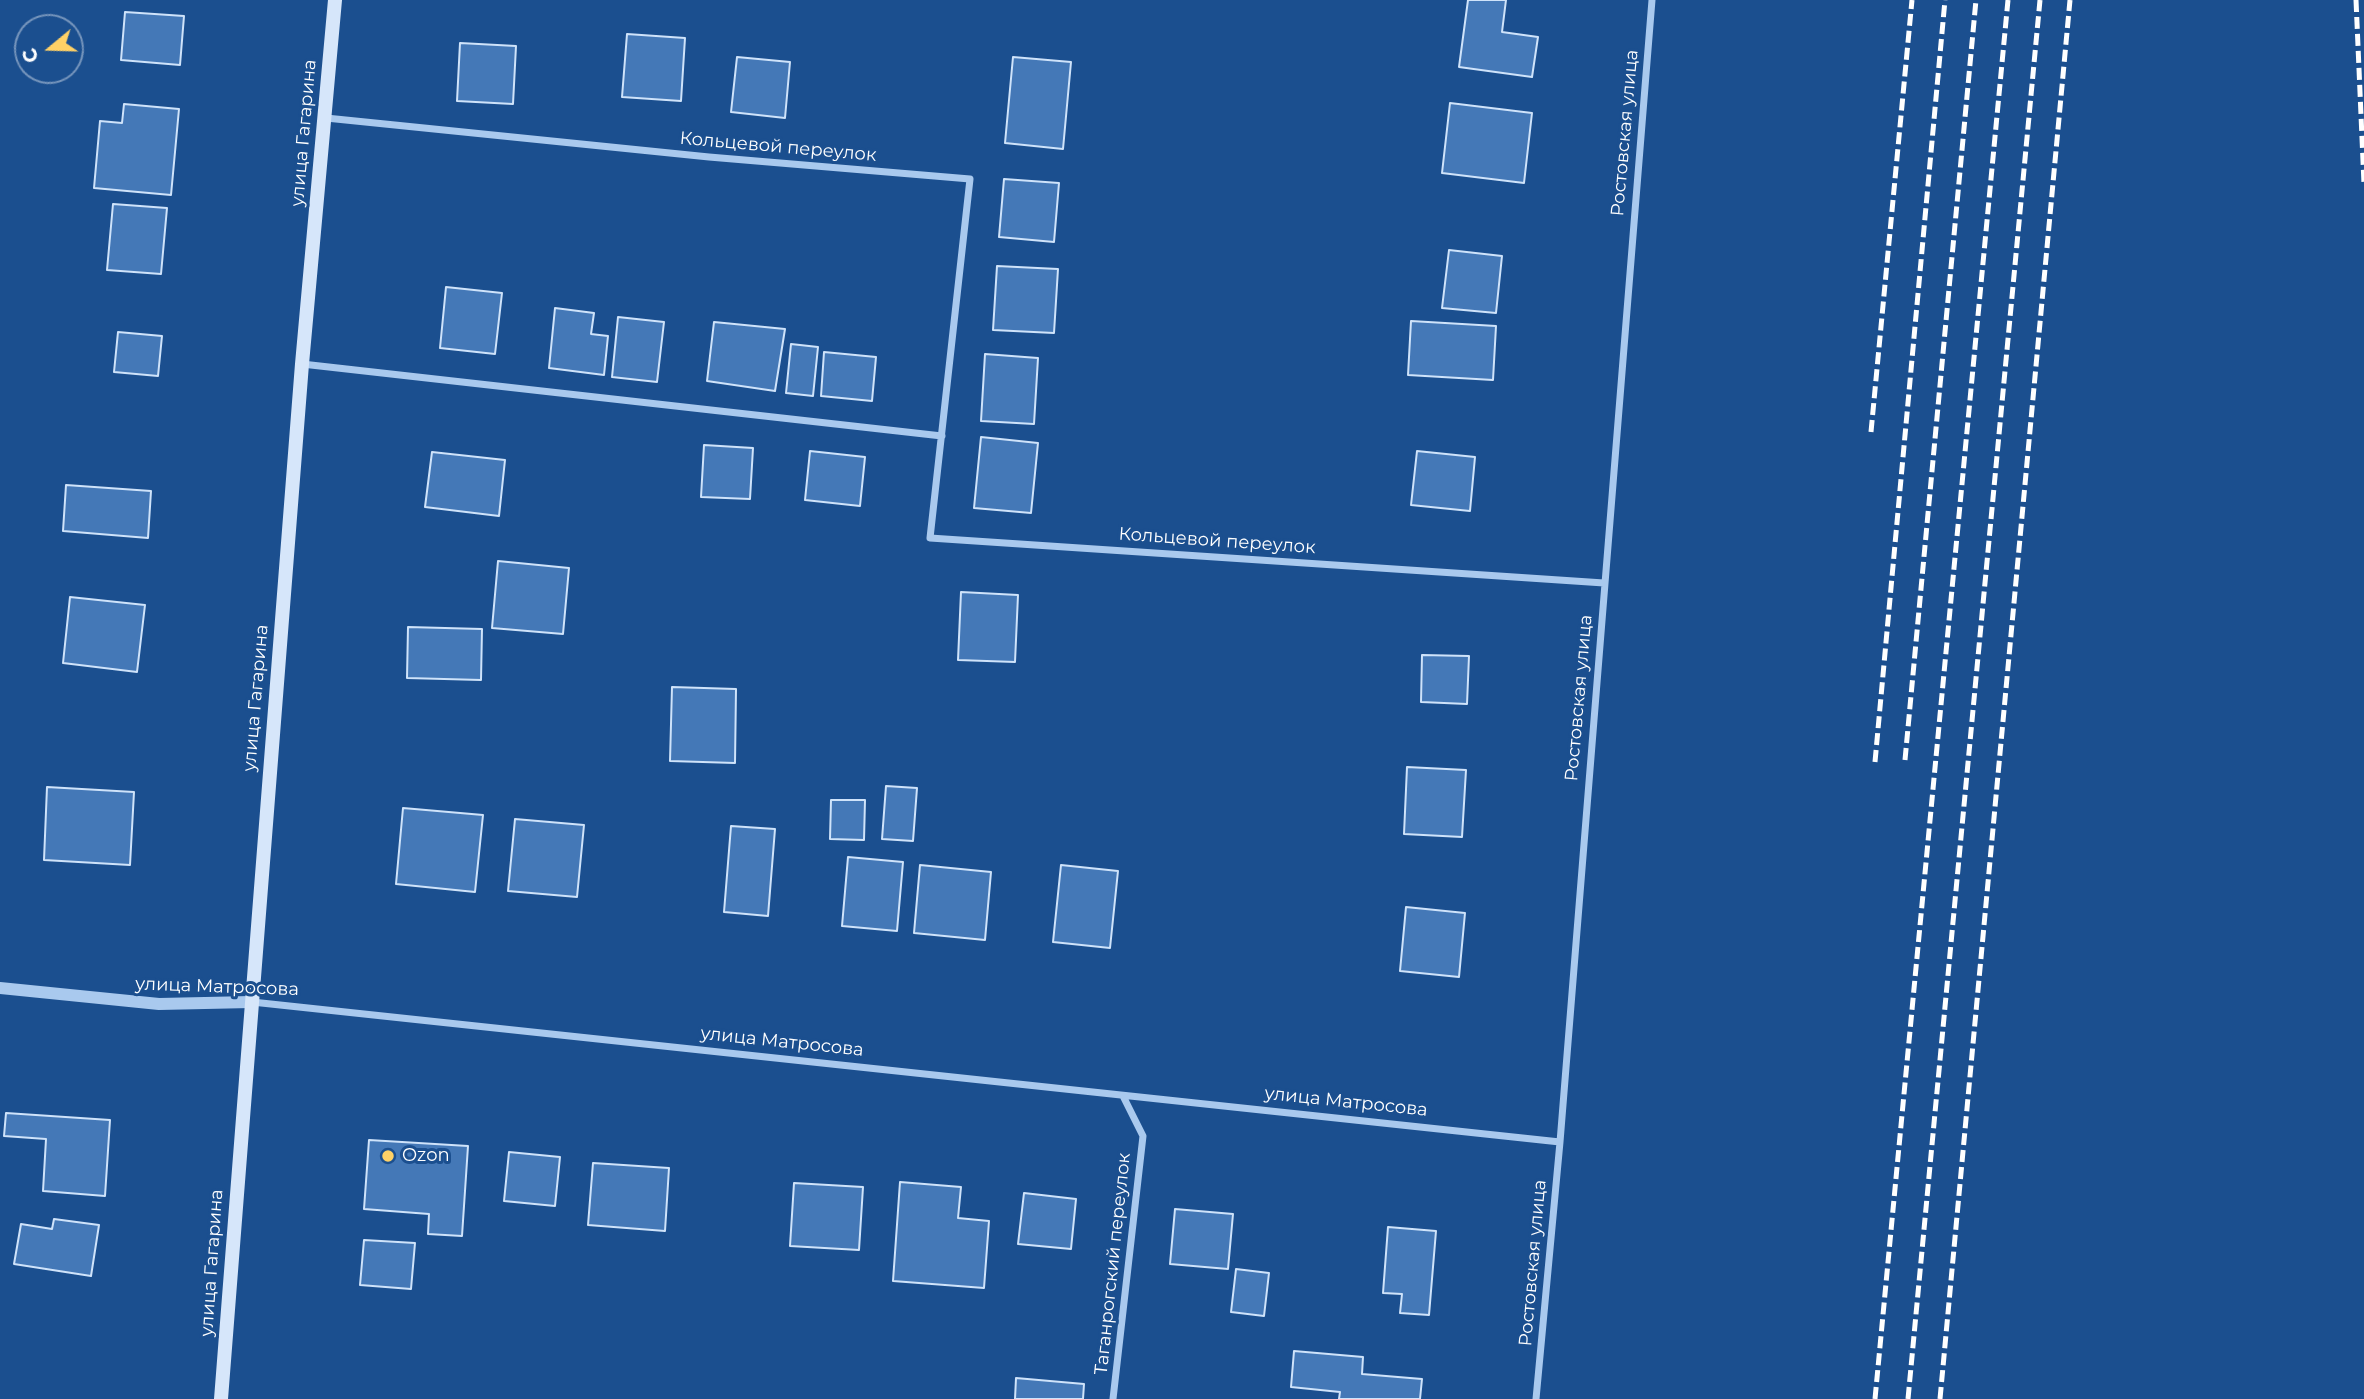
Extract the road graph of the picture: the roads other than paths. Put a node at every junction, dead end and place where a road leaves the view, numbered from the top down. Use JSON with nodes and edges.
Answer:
{"nodes":[{"id":1,"x":335,"y":0,"type":"edge"},
{"id":2,"x":1652,"y":0,"type":"edge"},
{"id":3,"x":326,"y":118,"type":"junction"},
{"id":4,"x":302,"y":364,"type":"junction"},
{"id":5,"x":942,"y":436,"type":"junction"},
{"id":6,"x":1604,"y":583,"type":"junction"},
{"id":7,"x":0,"y":988,"type":"edge"},
{"id":8,"x":251,"y":1002,"type":"junction"},
{"id":9,"x":1122,"y":1096,"type":"junction"},
{"id":10,"x":1560,"y":1142,"type":"junction"},
{"id":11,"x":221,"y":1399,"type":"edge"},
{"id":12,"x":1113,"y":1399,"type":"edge"},
{"id":13,"x":1536,"y":1399,"type":"edge"}],
"edges":[{"from":1,"to":3,"type":"main road","name":"улица Гагарина"},
{"from":2,"to":6,"type":"street","name":"Ростовская улица"},
{"from":3,"to":4,"type":"main road","name":"улица Гагарина"},
{"from":3,"to":5,"type":"street","name":"Кольцевой переулок"},
{"from":4,"to":5,"type":"street"},
{"from":4,"to":8,"type":"main road","name":"улица Гагарина"},
{"from":5,"to":6,"type":"street","name":"Кольцевой переулок"},
{"from":6,"to":10,"type":"street","name":"Ростовская улица"},
{"from":7,"to":8,"type":"street","name":"улица Матросова"},
{"from":8,"to":9,"type":"street","name":"улица Матросова"},
{"from":8,"to":11,"type":"main road","name":"улица Гагарина"},
{"from":9,"to":10,"type":"street","name":"улица Матросова"},
{"from":9,"to":12,"type":"street","name":"Таганрогский переулок"},
{"from":10,"to":13,"type":"street","name":"Ростовская улица"}]}
